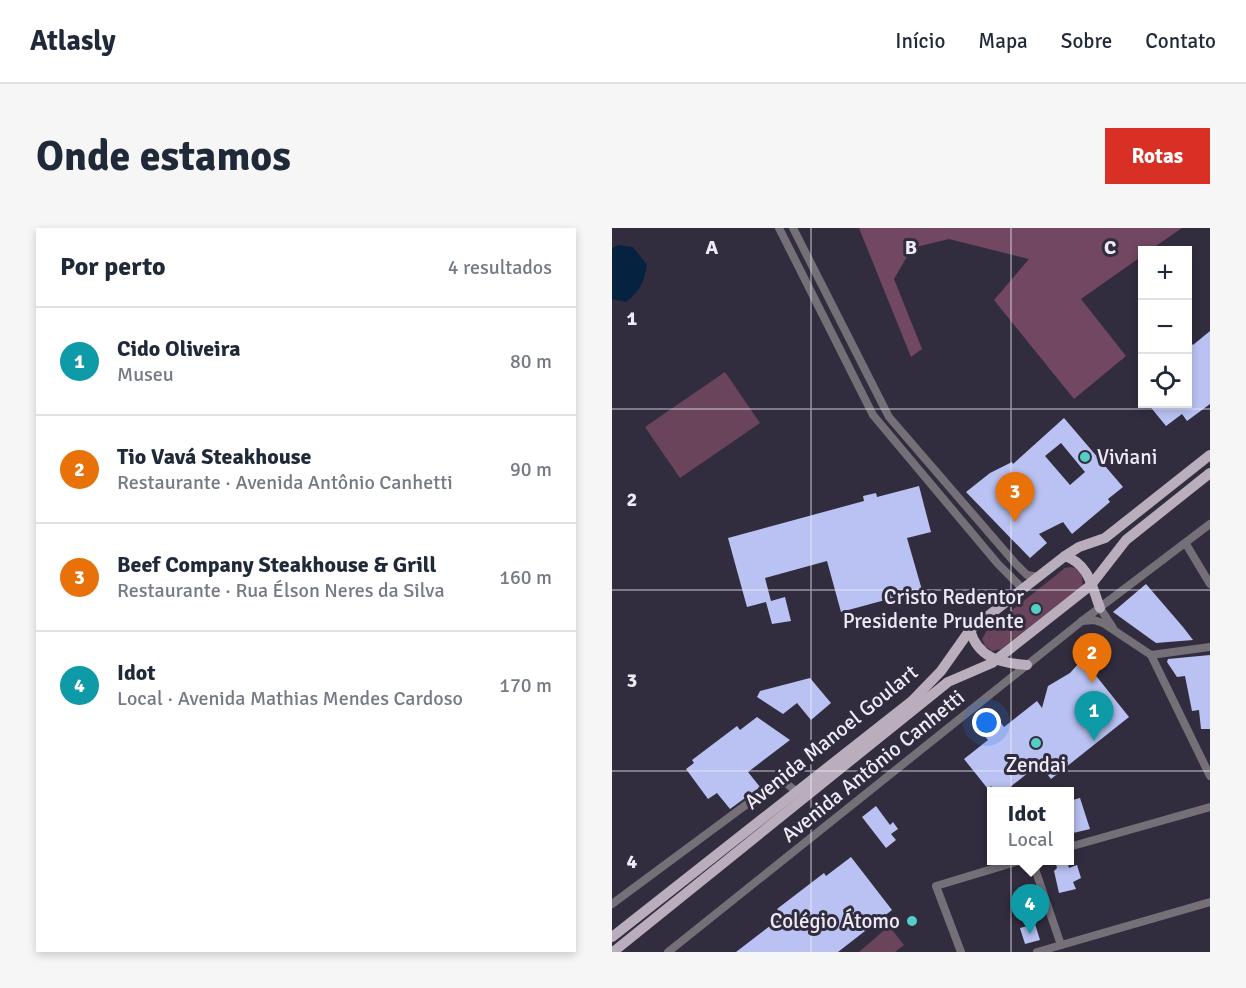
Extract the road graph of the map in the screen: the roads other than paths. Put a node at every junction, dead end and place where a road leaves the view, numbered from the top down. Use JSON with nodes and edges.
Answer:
{"nodes":[{"id":1,"x":779,"y":228,"type":"edge"},
{"id":2,"x":793,"y":228,"type":"edge"},
{"id":3,"x":1210,"y":455,"type":"edge"},
{"id":4,"x":1210,"y":473,"type":"edge"},
{"id":5,"x":967,"y":506,"type":"junction"},
{"id":6,"x":956,"y":515,"type":"junction"},
{"id":7,"x":1210,"y":524,"type":"edge"},
{"id":8,"x":1186,"y":544,"type":"junction"},
{"id":9,"x":1065,"y":556,"type":"junction"},
{"id":10,"x":1038,"y":577,"type":"junction"},
{"id":11,"x":1210,"y":584,"type":"edge"},
{"id":12,"x":1091,"y":585,"type":"junction"},
{"id":13,"x":1023,"y":589,"type":"junction"},
{"id":14,"x":1100,"y":608,"type":"junction"},
{"id":15,"x":1082,"y":621,"type":"junction"},
{"id":16,"x":1113,"y":628,"type":"junction"},
{"id":17,"x":970,"y":630,"type":"junction"},
{"id":18,"x":1210,"y":647,"type":"edge"},
{"id":19,"x":1151,"y":655,"type":"junction"},
{"id":20,"x":996,"y":660,"type":"junction"},
{"id":21,"x":1027,"y":665,"type":"junction"},
{"id":22,"x":1210,"y":776,"type":"edge"},
{"id":23,"x":796,"y":792,"type":"junction"},
{"id":24,"x":1210,"y":807,"type":"edge"},
{"id":25,"x":1074,"y":846,"type":"edge"},
{"id":26,"x":1008,"y":865,"type":"edge"},
{"id":27,"x":1033,"y":865,"type":"edge"},
{"id":28,"x":1210,"y":902,"type":"edge"},
{"id":29,"x":612,"y":904,"type":"edge"},
{"id":30,"x":612,"y":937,"type":"edge"},
{"id":31,"x":1062,"y":945,"type":"junction"},
{"id":32,"x":613,"y":952,"type":"edge"},
{"id":33,"x":668,"y":952,"type":"edge"},
{"id":34,"x":961,"y":952,"type":"edge"},
{"id":35,"x":1037,"y":952,"type":"edge"}],
"edges":[{"from":1,"to":6,"type":"street"},
{"from":2,"to":5,"type":"street"},
{"from":3,"to":9,"type":"main road","name":"Avenida Manoel Goulart"},
{"from":4,"to":12,"type":"main road","name":"Avenida Manoel Goulart"},
{"from":5,"to":6,"type":"street"},
{"from":5,"to":10,"type":"street"},
{"from":6,"to":13,"type":"street"},
{"from":7,"to":8,"type":"street","name":"Avenida Antônio Canhetti"},
{"from":8,"to":11,"type":"street"},
{"from":8,"to":14,"type":"street","name":"Avenida Antônio Canhetti"},
{"from":9,"to":10,"type":"main road","name":"Avenida Manoel Goulart"},
{"from":9,"to":12,"type":"main road"},
{"from":10,"to":13,"type":"main road","name":"Avenida Manoel Goulart"},
{"from":12,"to":14,"type":"main road"},
{"from":12,"to":20,"type":"main road","name":"Avenida Manoel Goulart"},
{"from":13,"to":17,"type":"main road","name":"Avenida Manoel Goulart"},
{"from":14,"to":15,"type":"street","name":"Avenida Antônio Canhetti"},
{"from":14,"to":16,"type":"street"},
{"from":15,"to":16,"type":"street"},
{"from":15,"to":21,"type":"street","name":"Avenida Antônio Canhetti"},
{"from":16,"to":19,"type":"street"},
{"from":17,"to":20,"type":"main road"},
{"from":17,"to":23,"type":"main road","name":"Avenida Manoel Goulart"},
{"from":18,"to":19,"type":"street"},
{"from":19,"to":22,"type":"street"},
{"from":20,"to":21,"type":"main road"},
{"from":20,"to":32,"type":"main road","name":"Avenida Manoel Goulart"},
{"from":21,"to":33,"type":"street","name":"Avenida Antônio Canhetti"},
{"from":23,"to":29,"type":"street"},
{"from":23,"to":30,"type":"main road","name":"Avenida Manoel Goulart"},
{"from":24,"to":25,"type":"street"},
{"from":26,"to":34,"type":"street"},
{"from":27,"to":31,"type":"street"},
{"from":28,"to":31,"type":"street"},
{"from":31,"to":35,"type":"street"}]}
